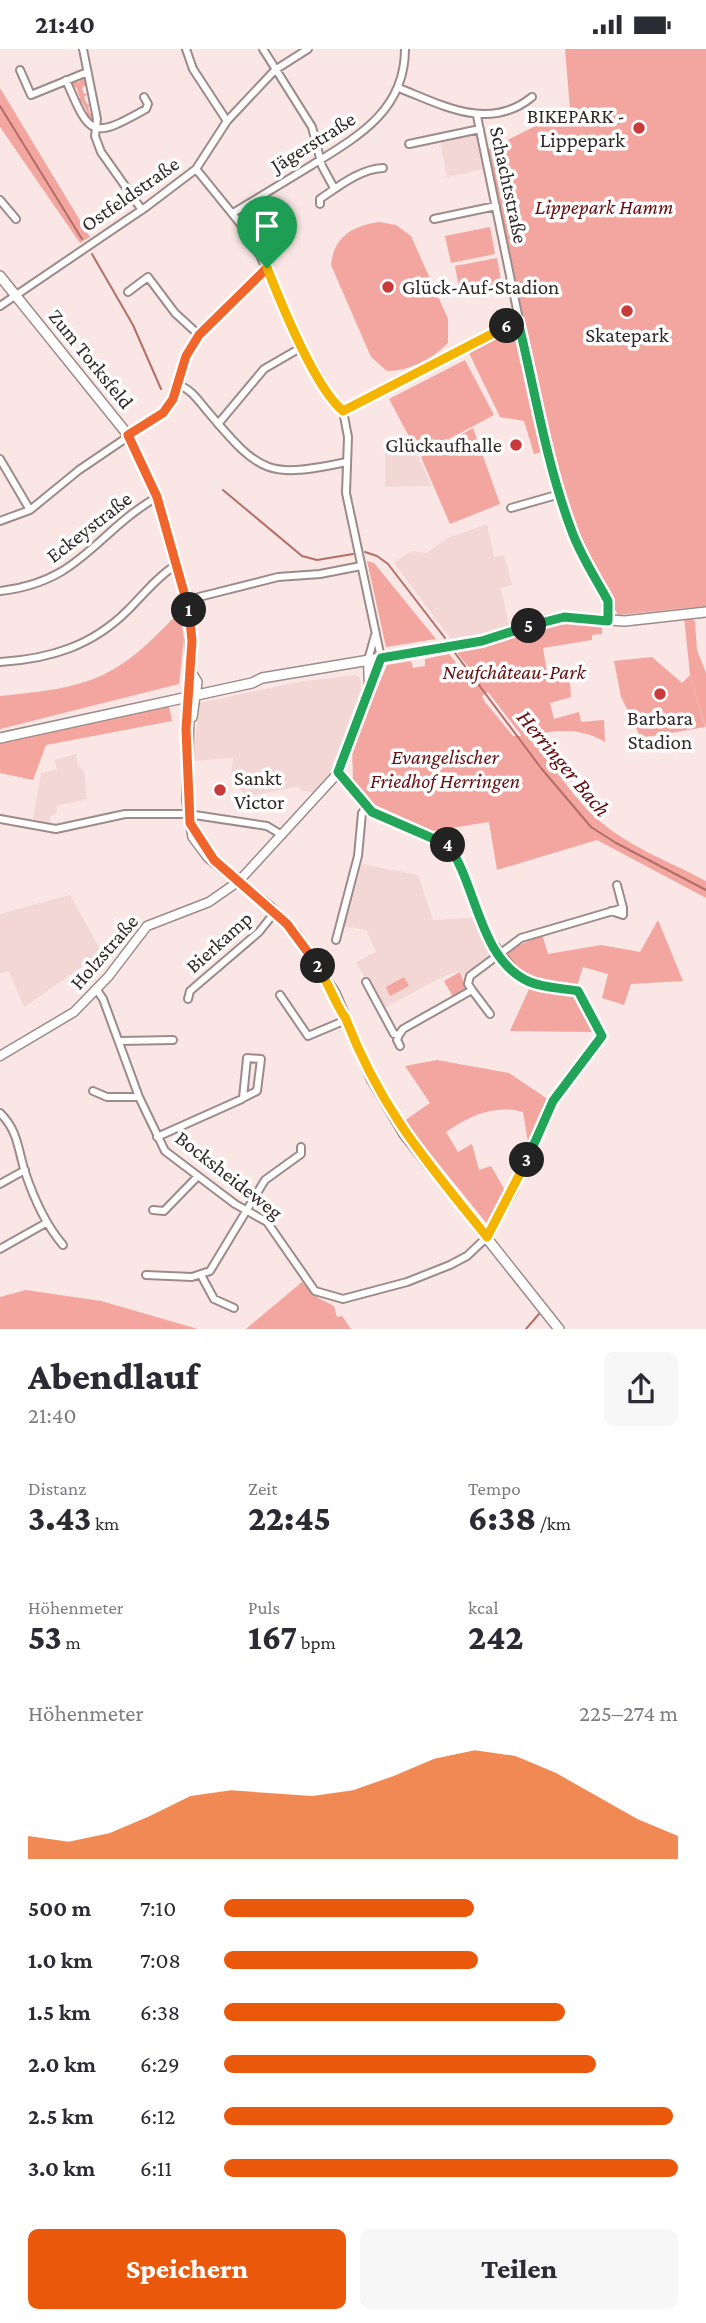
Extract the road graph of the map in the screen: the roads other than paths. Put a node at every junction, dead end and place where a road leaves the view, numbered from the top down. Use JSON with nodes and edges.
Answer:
{"nodes":[{"id":1,"x":83,"y":49,"type":"edge"},
{"id":2,"x":186,"y":49,"type":"edge"},
{"id":3,"x":263,"y":49,"type":"edge"},
{"id":4,"x":308,"y":49,"type":"edge"},
{"id":5,"x":405,"y":49,"type":"edge"},
{"id":6,"x":275,"y":70,"type":"junction"},
{"id":7,"x":20,"y":71,"type":"dead end"},
{"id":8,"x":85,"y":73,"type":"junction"},
{"id":9,"x":66,"y":80,"type":"junction"},
{"id":10,"x":399,"y":87,"type":"junction"},
{"id":11,"x":144,"y":97,"type":"dead end"},
{"id":12,"x":532,"y":97,"type":"dead end"},
{"id":13,"x":477,"y":116,"type":"junction"},
{"id":14,"x":227,"y":121,"type":"junction"},
{"id":15,"x":96,"y":128,"type":"junction"},
{"id":16,"x":480,"y":129,"type":"junction"},
{"id":17,"x":409,"y":144,"type":"dead end"},
{"id":18,"x":320,"y":160,"type":"junction"},
{"id":19,"x":383,"y":168,"type":"dead end"},
{"id":20,"x":196,"y":169,"type":"junction"},
{"id":21,"x":334,"y":188,"type":"junction"},
{"id":22,"x":0,"y":200,"type":"edge"},
{"id":23,"x":320,"y":204,"type":"dead end"},
{"id":24,"x":496,"y":206,"type":"junction"},
{"id":25,"x":142,"y":210,"type":"junction"},
{"id":26,"x":233,"y":213,"type":"junction"},
{"id":27,"x":16,"y":219,"type":"dead end"},
{"id":28,"x":434,"y":219,"type":"dead end"},
{"id":29,"x":267,"y":268,"type":"junction"},
{"id":30,"x":0,"y":276,"type":"edge"},
{"id":31,"x":128,"y":292,"type":"dead end"},
{"id":32,"x":16,"y":295,"type":"junction"},
{"id":33,"x":0,"y":306,"type":"edge"},
{"id":34,"x":518,"y":321,"type":"junction"},
{"id":35,"x":199,"y":335,"type":"junction"},
{"id":36,"x":302,"y":347,"type":"junction"},
{"id":37,"x":178,"y":385,"type":"junction"},
{"id":38,"x":343,"y":411,"type":"junction"},
{"id":39,"x":218,"y":423,"type":"junction"},
{"id":40,"x":128,"y":435,"type":"junction"},
{"id":41,"x":0,"y":459,"type":"edge"},
{"id":42,"x":347,"y":462,"type":"junction"},
{"id":43,"x":560,"y":495,"type":"junction"},
{"id":44,"x":157,"y":497,"type":"junction"},
{"id":45,"x":511,"y":507,"type":"dead end"},
{"id":46,"x":30,"y":510,"type":"junction"},
{"id":47,"x":0,"y":521,"type":"edge"},
{"id":48,"x":176,"y":565,"type":"junction"},
{"id":49,"x":361,"y":566,"type":"junction"},
{"id":50,"x":0,"y":591,"type":"edge"},
{"id":51,"x":187,"y":600,"type":"junction"},
{"id":52,"x":706,"y":612,"type":"edge"},
{"id":53,"x":608,"y":621,"type":"junction"},
{"id":54,"x":375,"y":635,"type":"junction"},
{"id":55,"x":381,"y":658,"type":"junction"},
{"id":56,"x":368,"y":660,"type":"junction"},
{"id":57,"x":0,"y":662,"type":"edge"},
{"id":58,"x":369,"y":686,"type":"junction"},
{"id":59,"x":192,"y":694,"type":"junction"},
{"id":60,"x":0,"y":738,"type":"edge"},
{"id":61,"x":338,"y":772,"type":"junction"},
{"id":62,"x":367,"y":807,"type":"junction"},
{"id":63,"x":0,"y":819,"type":"edge"},
{"id":64,"x":189,"y":819,"type":"junction"},
{"id":65,"x":282,"y":835,"type":"junction"},
{"id":66,"x":239,"y":881,"type":"junction"},
{"id":67,"x":617,"y":885,"type":"dead end"},
{"id":68,"x":275,"y":912,"type":"junction"},
{"id":69,"x":336,"y":940,"type":"dead end"},
{"id":70,"x":499,"y":953,"type":"junction"},
{"id":71,"x":366,"y":982,"type":"dead end"},
{"id":72,"x":97,"y":990,"type":"junction"},
{"id":73,"x":472,"y":990,"type":"junction"},
{"id":74,"x":280,"y":995,"type":"dead end"},
{"id":75,"x":188,"y":999,"type":"dead end"},
{"id":76,"x":490,"y":1014,"type":"dead end"},
{"id":77,"x":346,"y":1019,"type":"junction"},
{"id":78,"x":399,"y":1035,"type":"junction"},
{"id":79,"x":120,"y":1041,"type":"junction"},
{"id":80,"x":173,"y":1041,"type":"dead end"},
{"id":81,"x":400,"y":1046,"type":"dead end"},
{"id":82,"x":0,"y":1056,"type":"edge"},
{"id":83,"x":93,"y":1091,"type":"dead end"},
{"id":84,"x":139,"y":1097,"type":"junction"},
{"id":85,"x":243,"y":1098,"type":"junction"},
{"id":86,"x":2,"y":1117,"type":"edge"},
{"id":87,"x":157,"y":1137,"type":"junction"},
{"id":88,"x":301,"y":1147,"type":"dead end"},
{"id":89,"x":25,"y":1170,"type":"junction"},
{"id":90,"x":197,"y":1177,"type":"junction"},
{"id":91,"x":0,"y":1184,"type":"edge"},
{"id":92,"x":153,"y":1210,"type":"dead end"},
{"id":93,"x":246,"y":1210,"type":"junction"},
{"id":94,"x":46,"y":1223,"type":"junction"},
{"id":95,"x":487,"y":1237,"type":"junction"},
{"id":96,"x":64,"y":1245,"type":"dead end"},
{"id":97,"x":0,"y":1249,"type":"edge"},
{"id":98,"x":146,"y":1275,"type":"dead end"},
{"id":99,"x":201,"y":1275,"type":"junction"},
{"id":100,"x":234,"y":1308,"type":"dead end"},
{"id":101,"x":559,"y":1329,"type":"edge"}],
"edges":[{"from":1,"to":8,"type":"street"},
{"from":2,"to":14,"type":"street"},
{"from":3,"to":6,"type":"street"},
{"from":4,"to":6,"type":"street","name":"Ostfeldstraße"},
{"from":5,"to":10,"type":"street","name":"Jägerstraße"},
{"from":6,"to":14,"type":"street","name":"Ostfeldstraße"},
{"from":6,"to":18,"type":"street"},
{"from":7,"to":9,"type":"street"},
{"from":8,"to":9,"type":"street"},
{"from":8,"to":15,"type":"street"},
{"from":9,"to":15,"type":"street"},
{"from":10,"to":13,"type":"street"},
{"from":10,"to":18,"type":"street","name":"Jägerstraße"},
{"from":11,"to":15,"type":"street"},
{"from":12,"to":13,"type":"street"},
{"from":13,"to":16,"type":"street","name":"Schachtstraße"},
{"from":14,"to":20,"type":"street","name":"Ostfeldstraße"},
{"from":15,"to":25,"type":"street"},
{"from":16,"to":17,"type":"street"},
{"from":16,"to":24,"type":"street","name":"Schachtstraße"},
{"from":18,"to":21,"type":"street"},
{"from":18,"to":26,"type":"street","name":"Jägerstraße"},
{"from":19,"to":21,"type":"street"},
{"from":20,"to":25,"type":"street","name":"Ostfeldstraße"},
{"from":20,"to":26,"type":"street"},
{"from":21,"to":23,"type":"street"},
{"from":22,"to":27,"type":"street"},
{"from":24,"to":28,"type":"street"},
{"from":24,"to":34,"type":"street","name":"Schachtstraße"},
{"from":25,"to":32,"type":"street","name":"Ostfeldstraße"},
{"from":26,"to":29,"type":"street"},
{"from":29,"to":35,"type":"street"},
{"from":29,"to":36,"type":"street"},
{"from":30,"to":32,"type":"main road","name":"Zum Torksfeld"},
{"from":31,"to":35,"type":"street"},
{"from":32,"to":33,"type":"street","name":"Ostfeldstraße"},
{"from":32,"to":40,"type":"main road","name":"Zum Torksfeld"},
{"from":34,"to":38,"type":"street"},
{"from":34,"to":43,"type":"street","name":"Schachtstraße"},
{"from":35,"to":37,"type":"street"},
{"from":36,"to":38,"type":"street"},
{"from":36,"to":39,"type":"street"},
{"from":37,"to":39,"type":"street"},
{"from":37,"to":40,"type":"street"},
{"from":38,"to":42,"type":"street"},
{"from":39,"to":42,"type":"street"},
{"from":40,"to":44,"type":"main road","name":"Zum Torksfeld"},
{"from":40,"to":46,"type":"street"},
{"from":41,"to":46,"type":"street"},
{"from":42,"to":49,"type":"street"},
{"from":43,"to":45,"type":"street"},
{"from":43,"to":53,"type":"street","name":"Schachtstraße"},
{"from":44,"to":48,"type":"main road","name":"Zum Torksfeld"},
{"from":44,"to":50,"type":"street","name":"Eckeystraße"},
{"from":46,"to":47,"type":"street"},
{"from":48,"to":51,"type":"main road","name":"Zum Torksfeld"},
{"from":48,"to":57,"type":"street"},
{"from":49,"to":51,"type":"street"},
{"from":49,"to":54,"type":"street"},
{"from":51,"to":59,"type":"main road","name":"Zum Torksfeld"},
{"from":52,"to":53,"type":"main road"},
{"from":53,"to":55,"type":"main road"},
{"from":54,"to":55,"type":"street"},
{"from":54,"to":56,"type":"street"},
{"from":55,"to":56,"type":"main road"},
{"from":55,"to":58,"type":"street"},
{"from":56,"to":58,"type":"street"},
{"from":56,"to":59,"type":"main road"},
{"from":58,"to":61,"type":"street"},
{"from":59,"to":60,"type":"main road"},
{"from":59,"to":64,"type":"main road","name":"Zum Torksfeld"},
{"from":61,"to":62,"type":"street"},
{"from":61,"to":65,"type":"street","name":"Holzstraße"},
{"from":62,"to":69,"type":"street"},
{"from":62,"to":70,"type":"street"},
{"from":63,"to":64,"type":"street"},
{"from":64,"to":65,"type":"street"},
{"from":64,"to":66,"type":"main road"},
{"from":65,"to":66,"type":"street","name":"Holzstraße"},
{"from":66,"to":68,"type":"main road"},
{"from":66,"to":72,"type":"street","name":"Holzstraße"},
{"from":67,"to":70,"type":"street"},
{"from":68,"to":75,"type":"street","name":"Bierkamp"},
{"from":68,"to":77,"type":"main road"},
{"from":70,"to":73,"type":"street"},
{"from":70,"to":95,"type":"street"},
{"from":71,"to":78,"type":"street"},
{"from":72,"to":79,"type":"street","name":"Bocksheideweg"},
{"from":72,"to":82,"type":"street","name":"Holzstraße"},
{"from":73,"to":76,"type":"street"},
{"from":73,"to":78,"type":"street"},
{"from":74,"to":77,"type":"street"},
{"from":77,"to":95,"type":"main road"},
{"from":78,"to":81,"type":"street"},
{"from":79,"to":80,"type":"street"},
{"from":79,"to":84,"type":"street","name":"Bocksheideweg"},
{"from":83,"to":84,"type":"street"},
{"from":84,"to":87,"type":"street","name":"Bocksheideweg"},
{"from":85,"to":85,"type":"street"},
{"from":85,"to":87,"type":"street"},
{"from":86,"to":89,"type":"street"},
{"from":87,"to":90,"type":"street","name":"Bocksheideweg"},
{"from":88,"to":93,"type":"street"},
{"from":89,"to":91,"type":"street"},
{"from":89,"to":94,"type":"street"},
{"from":90,"to":92,"type":"street"},
{"from":90,"to":93,"type":"street","name":"Bocksheideweg"},
{"from":93,"to":95,"type":"street","name":"Bocksheideweg"},
{"from":93,"to":99,"type":"street"},
{"from":94,"to":96,"type":"street"},
{"from":94,"to":97,"type":"street"},
{"from":95,"to":101,"type":"main road"},
{"from":98,"to":99,"type":"street"},
{"from":99,"to":100,"type":"street"}]}
